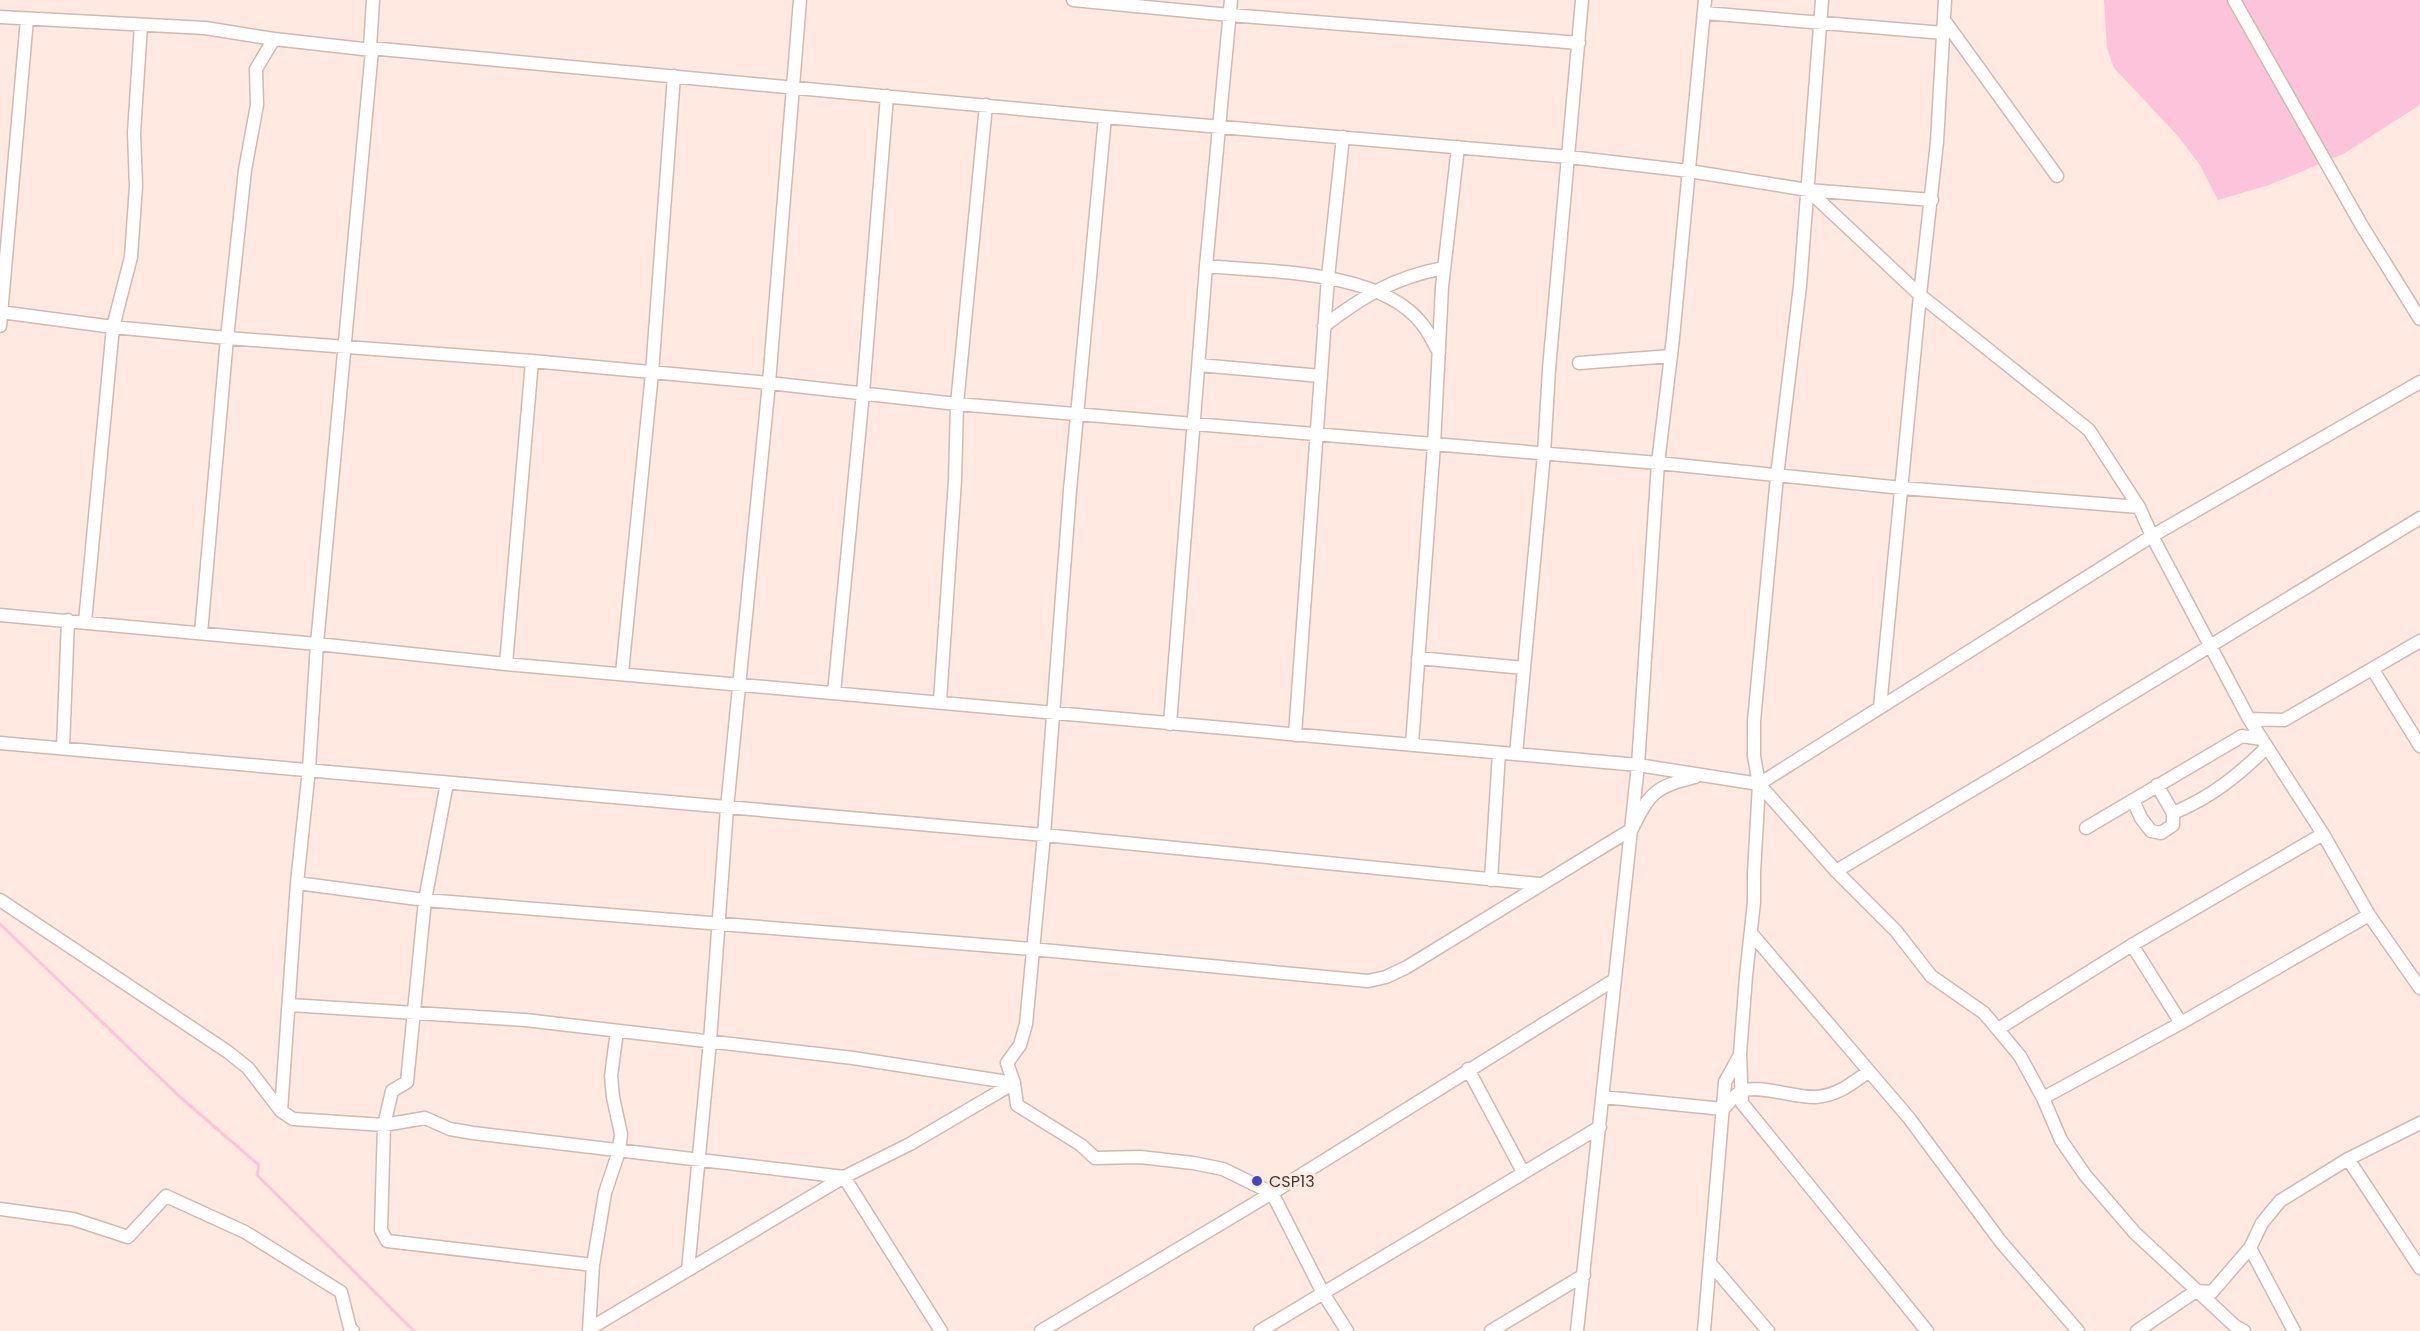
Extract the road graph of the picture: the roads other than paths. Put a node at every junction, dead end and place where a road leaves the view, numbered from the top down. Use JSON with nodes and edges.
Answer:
{"nodes":[{"id":1,"x":373,"y":0,"type":"edge"},
{"id":2,"x":800,"y":0,"type":"edge"},
{"id":3,"x":1073,"y":0,"type":"edge"},
{"id":4,"x":1231,"y":0,"type":"edge"},
{"id":5,"x":1582,"y":0,"type":"edge"},
{"id":6,"x":1821,"y":0,"type":"edge"},
{"id":7,"x":1945,"y":0,"type":"edge"},
{"id":8,"x":2234,"y":0,"type":"edge"},
{"id":9,"x":1704,"y":6,"type":"edge"},
{"id":10,"x":1230,"y":15,"type":"junction"},
{"id":11,"x":0,"y":18,"type":"edge"},
{"id":12,"x":27,"y":19,"type":"junction"},
{"id":13,"x":1820,"y":23,"type":"junction"},
{"id":14,"x":141,"y":25,"type":"junction"},
{"id":15,"x":1944,"y":26,"type":"junction"},
{"id":16,"x":274,"y":39,"type":"junction"},
{"id":17,"x":1579,"y":43,"type":"junction"},
{"id":18,"x":371,"y":49,"type":"junction"},
{"id":19,"x":674,"y":76,"type":"junction"},
{"id":20,"x":791,"y":87,"type":"junction"},
{"id":21,"x":887,"y":96,"type":"junction"},
{"id":22,"x":986,"y":105,"type":"junction"},
{"id":23,"x":1105,"y":117,"type":"junction"},
{"id":24,"x":1219,"y":127,"type":"junction"},
{"id":25,"x":1343,"y":137,"type":"junction"},
{"id":26,"x":1458,"y":147,"type":"junction"},
{"id":27,"x":1569,"y":157,"type":"junction"},
{"id":28,"x":1689,"y":171,"type":"junction"},
{"id":29,"x":2056,"y":176,"type":"dead end"},
{"id":30,"x":1808,"y":189,"type":"junction"},
{"id":31,"x":1932,"y":200,"type":"junction"},
{"id":32,"x":1206,"y":266,"type":"junction"},
{"id":33,"x":1444,"y":268,"type":"junction"},
{"id":34,"x":1328,"y":277,"type":"junction"},
{"id":35,"x":1376,"y":290,"type":"junction"},
{"id":36,"x":1920,"y":295,"type":"junction"},
{"id":37,"x":1,"y":312,"type":"edge"},
{"id":38,"x":2420,"y":319,"type":"edge"},
{"id":39,"x":1324,"y":326,"type":"junction"},
{"id":40,"x":0,"y":327,"type":"edge"},
{"id":41,"x":113,"y":327,"type":"junction"},
{"id":42,"x":228,"y":338,"type":"junction"},
{"id":43,"x":346,"y":347,"type":"junction"},
{"id":44,"x":1438,"y":352,"type":"junction"},
{"id":45,"x":1671,"y":356,"type":"junction"},
{"id":46,"x":532,"y":361,"type":"junction"},
{"id":47,"x":1579,"y":363,"type":"dead end"},
{"id":48,"x":1199,"y":365,"type":"junction"},
{"id":49,"x":652,"y":373,"type":"junction"},
{"id":50,"x":1321,"y":376,"type":"junction"},
{"id":51,"x":2420,"y":382,"type":"edge"},
{"id":52,"x":769,"y":383,"type":"junction"},
{"id":53,"x":863,"y":393,"type":"junction"},
{"id":54,"x":957,"y":404,"type":"junction"},
{"id":55,"x":1077,"y":415,"type":"junction"},
{"id":56,"x":1194,"y":425,"type":"junction"},
{"id":57,"x":1317,"y":435,"type":"junction"},
{"id":58,"x":1434,"y":445,"type":"junction"},
{"id":59,"x":1544,"y":454,"type":"junction"},
{"id":60,"x":1658,"y":463,"type":"junction"},
{"id":61,"x":1777,"y":476,"type":"junction"},
{"id":62,"x":1902,"y":488,"type":"junction"},
{"id":63,"x":2139,"y":507,"type":"junction"},
{"id":64,"x":2420,"y":518,"type":"edge"},
{"id":65,"x":2152,"y":536,"type":"junction"},
{"id":66,"x":0,"y":615,"type":"edge"},
{"id":67,"x":68,"y":620,"type":"junction"},
{"id":68,"x":85,"y":622,"type":"junction"},
{"id":69,"x":201,"y":633,"type":"junction"},
{"id":70,"x":2420,"y":641,"type":"edge"},
{"id":71,"x":317,"y":644,"type":"junction"},
{"id":72,"x":2210,"y":647,"type":"junction"},
{"id":73,"x":1418,"y":658,"type":"junction"},
{"id":74,"x":506,"y":664,"type":"junction"},
{"id":75,"x":1524,"y":668,"type":"junction"},
{"id":76,"x":2373,"y":670,"type":"junction"},
{"id":77,"x":622,"y":673,"type":"junction"},
{"id":78,"x":739,"y":685,"type":"junction"},
{"id":79,"x":834,"y":693,"type":"junction"},
{"id":80,"x":940,"y":701,"type":"junction"},
{"id":81,"x":1880,"y":707,"type":"junction"},
{"id":82,"x":1053,"y":711,"type":"junction"},
{"id":83,"x":2249,"y":719,"type":"junction"},
{"id":84,"x":1170,"y":724,"type":"junction"},
{"id":85,"x":1295,"y":735,"type":"junction"},
{"id":86,"x":0,"y":743,"type":"edge"},
{"id":87,"x":2265,"y":743,"type":"junction"},
{"id":88,"x":1412,"y":745,"type":"junction"},
{"id":89,"x":2420,"y":746,"type":"edge"},
{"id":90,"x":63,"y":747,"type":"junction"},
{"id":91,"x":1499,"y":753,"type":"junction"},
{"id":92,"x":1516,"y":754,"type":"junction"},
{"id":93,"x":1638,"y":765,"type":"junction"},
{"id":94,"x":309,"y":769,"type":"junction"},
{"id":95,"x":1701,"y":775,"type":"junction"},
{"id":96,"x":447,"y":783,"type":"junction"},
{"id":97,"x":1759,"y":784,"type":"junction"},
{"id":98,"x":2157,"y":785,"type":"junction"},
{"id":99,"x":2133,"y":800,"type":"junction"},
{"id":100,"x":727,"y":808,"type":"junction"},
{"id":101,"x":2173,"y":813,"type":"junction"},
{"id":102,"x":2086,"y":828,"type":"dead end"},
{"id":103,"x":1632,"y":829,"type":"junction"},
{"id":104,"x":2323,"y":834,"type":"junction"},
{"id":105,"x":1044,"y":835,"type":"junction"},
{"id":106,"x":1836,"y":871,"type":"junction"},
{"id":107,"x":1491,"y":880,"type":"junction"},
{"id":108,"x":297,"y":883,"type":"junction"},
{"id":109,"x":1539,"y":884,"type":"junction"},
{"id":110,"x":0,"y":900,"type":"edge"},
{"id":111,"x":425,"y":900,"type":"junction"},
{"id":112,"x":2369,"y":915,"type":"junction"},
{"id":113,"x":718,"y":925,"type":"junction"},
{"id":114,"x":1751,"y":933,"type":"junction"},
{"id":115,"x":2132,"y":945,"type":"junction"},
{"id":116,"x":1032,"y":949,"type":"junction"},
{"id":117,"x":1614,"y":980,"type":"junction"},
{"id":118,"x":2420,"y":988,"type":"edge"},
{"id":119,"x":290,"y":1005,"type":"junction"},
{"id":120,"x":415,"y":1013,"type":"junction"},
{"id":121,"x":2181,"y":1023,"type":"junction"},
{"id":122,"x":1998,"y":1029,"type":"junction"},
{"id":123,"x":617,"y":1031,"type":"junction"},
{"id":124,"x":710,"y":1041,"type":"junction"},
{"id":125,"x":1740,"y":1054,"type":"junction"},
{"id":126,"x":1468,"y":1070,"type":"junction"},
{"id":127,"x":1869,"y":1071,"type":"junction"},
{"id":128,"x":1014,"y":1083,"type":"junction"},
{"id":129,"x":1741,"y":1091,"type":"junction"},
{"id":130,"x":1603,"y":1097,"type":"junction"},
{"id":131,"x":2043,"y":1098,"type":"junction"},
{"id":132,"x":1723,"y":1109,"type":"junction"},
{"id":133,"x":281,"y":1111,"type":"junction"},
{"id":134,"x":2420,"y":1123,"type":"edge"},
{"id":135,"x":384,"y":1125,"type":"junction"},
{"id":136,"x":1600,"y":1127,"type":"junction"},
{"id":137,"x":619,"y":1151,"type":"junction"},
{"id":138,"x":699,"y":1159,"type":"junction"},
{"id":139,"x":2348,"y":1159,"type":"junction"},
{"id":140,"x":1523,"y":1172,"type":"junction"},
{"id":141,"x":844,"y":1177,"type":"junction"},
{"id":142,"x":1272,"y":1193,"type":"junction"},
{"id":143,"x":0,"y":1209,"type":"edge"},
{"id":144,"x":2250,"y":1248,"type":"junction"},
{"id":145,"x":1710,"y":1263,"type":"junction"},
{"id":146,"x":593,"y":1265,"type":"junction"},
{"id":147,"x":2420,"y":1268,"type":"edge"},
{"id":148,"x":688,"y":1270,"type":"junction"},
{"id":149,"x":1584,"y":1275,"type":"junction"},
{"id":150,"x":2196,"y":1291,"type":"junction"},
{"id":151,"x":1323,"y":1293,"type":"junction"},
{"id":152,"x":2239,"y":1329,"type":"edge"},
{"id":153,"x":589,"y":1330,"type":"edge"},
{"id":154,"x":353,"y":1331,"type":"edge"},
{"id":155,"x":941,"y":1331,"type":"edge"},
{"id":156,"x":1041,"y":1331,"type":"edge"},
{"id":157,"x":1260,"y":1331,"type":"edge"},
{"id":158,"x":1347,"y":1331,"type":"edge"},
{"id":159,"x":1491,"y":1331,"type":"edge"},
{"id":160,"x":1577,"y":1331,"type":"edge"},
{"id":161,"x":1704,"y":1331,"type":"edge"},
{"id":162,"x":1768,"y":1331,"type":"edge"},
{"id":163,"x":1927,"y":1331,"type":"edge"},
{"id":164,"x":2078,"y":1331,"type":"edge"},
{"id":165,"x":2137,"y":1331,"type":"edge"},
{"id":166,"x":2294,"y":1331,"type":"edge"}],
"edges":[{"from":1,"to":18,"type":"street"},
{"from":2,"to":20,"type":"street"},
{"from":3,"to":10,"type":"street"},
{"from":4,"to":10,"type":"street"},
{"from":5,"to":17,"type":"street"},
{"from":6,"to":13,"type":"street"},
{"from":7,"to":15,"type":"street"},
{"from":8,"to":38,"type":"street"},
{"from":9,"to":13,"type":"street"},
{"from":9,"to":28,"type":"street"},
{"from":10,"to":17,"type":"street"},
{"from":10,"to":24,"type":"street"},
{"from":11,"to":12,"type":"street"},
{"from":12,"to":14,"type":"street"},
{"from":12,"to":37,"type":"street"},
{"from":13,"to":15,"type":"street"},
{"from":13,"to":30,"type":"street"},
{"from":14,"to":16,"type":"street"},
{"from":14,"to":41,"type":"street"},
{"from":15,"to":29,"type":"street"},
{"from":15,"to":31,"type":"street"},
{"from":16,"to":18,"type":"street"},
{"from":16,"to":42,"type":"street"},
{"from":17,"to":27,"type":"street"},
{"from":18,"to":19,"type":"street"},
{"from":18,"to":43,"type":"street"},
{"from":19,"to":20,"type":"street"},
{"from":19,"to":49,"type":"street"},
{"from":20,"to":21,"type":"street"},
{"from":20,"to":52,"type":"street"},
{"from":21,"to":22,"type":"street"},
{"from":21,"to":53,"type":"street"},
{"from":22,"to":23,"type":"street"},
{"from":22,"to":54,"type":"street"},
{"from":23,"to":24,"type":"street"},
{"from":23,"to":55,"type":"street"},
{"from":24,"to":25,"type":"street"},
{"from":24,"to":32,"type":"street"},
{"from":25,"to":26,"type":"street"},
{"from":25,"to":34,"type":"street"},
{"from":26,"to":27,"type":"street"},
{"from":26,"to":33,"type":"street"},
{"from":27,"to":28,"type":"street"},
{"from":27,"to":59,"type":"street"},
{"from":28,"to":30,"type":"street"},
{"from":28,"to":45,"type":"street"},
{"from":30,"to":31,"type":"street"},
{"from":30,"to":36,"type":"street"},
{"from":30,"to":61,"type":"street"},
{"from":31,"to":36,"type":"street"},
{"from":32,"to":34,"type":"street"},
{"from":32,"to":48,"type":"street"},
{"from":33,"to":35,"type":"street"},
{"from":33,"to":44,"type":"street"},
{"from":34,"to":35,"type":"street"},
{"from":34,"to":39,"type":"street"},
{"from":35,"to":39,"type":"street"},
{"from":35,"to":44,"type":"street"},
{"from":36,"to":62,"type":"street"},
{"from":36,"to":63,"type":"street"},
{"from":37,"to":40,"type":"street"},
{"from":37,"to":41,"type":"street"},
{"from":39,"to":50,"type":"street"},
{"from":41,"to":42,"type":"street"},
{"from":41,"to":68,"type":"street"},
{"from":42,"to":43,"type":"street"},
{"from":42,"to":69,"type":"street"},
{"from":43,"to":46,"type":"street"},
{"from":43,"to":71,"type":"street"},
{"from":44,"to":58,"type":"street"},
{"from":45,"to":47,"type":"street"},
{"from":45,"to":60,"type":"street"},
{"from":46,"to":49,"type":"street"},
{"from":46,"to":74,"type":"street"},
{"from":48,"to":50,"type":"street"},
{"from":48,"to":56,"type":"street"},
{"from":49,"to":52,"type":"street"},
{"from":49,"to":77,"type":"street"},
{"from":50,"to":57,"type":"street"},
{"from":51,"to":65,"type":"street"},
{"from":52,"to":53,"type":"street"},
{"from":52,"to":78,"type":"street"},
{"from":53,"to":54,"type":"street"},
{"from":53,"to":79,"type":"street"},
{"from":54,"to":55,"type":"street"},
{"from":54,"to":80,"type":"street"},
{"from":55,"to":56,"type":"street"},
{"from":55,"to":82,"type":"street"},
{"from":56,"to":57,"type":"street"},
{"from":56,"to":84,"type":"street"},
{"from":57,"to":58,"type":"street"},
{"from":57,"to":85,"type":"street"},
{"from":58,"to":59,"type":"street"},
{"from":58,"to":73,"type":"street"},
{"from":59,"to":60,"type":"street"},
{"from":59,"to":75,"type":"street"},
{"from":60,"to":61,"type":"street"},
{"from":60,"to":93,"type":"street"},
{"from":61,"to":62,"type":"street"},
{"from":61,"to":97,"type":"street"},
{"from":62,"to":63,"type":"street"},
{"from":62,"to":81,"type":"street"},
{"from":63,"to":65,"type":"street"},
{"from":64,"to":72,"type":"street"},
{"from":65,"to":72,"type":"street"},
{"from":65,"to":81,"type":"street"},
{"from":66,"to":67,"type":"street"},
{"from":67,"to":68,"type":"street"},
{"from":67,"to":90,"type":"street"},
{"from":68,"to":69,"type":"street"},
{"from":69,"to":71,"type":"street"},
{"from":70,"to":76,"type":"street"},
{"from":71,"to":74,"type":"street"},
{"from":71,"to":94,"type":"street"},
{"from":72,"to":83,"type":"street"},
{"from":72,"to":106,"type":"street"},
{"from":73,"to":75,"type":"street"},
{"from":73,"to":88,"type":"street"},
{"from":74,"to":77,"type":"street"},
{"from":75,"to":92,"type":"street"},
{"from":76,"to":83,"type":"street"},
{"from":76,"to":89,"type":"street"},
{"from":77,"to":78,"type":"street"},
{"from":78,"to":79,"type":"street"},
{"from":78,"to":100,"type":"street"},
{"from":79,"to":80,"type":"street"},
{"from":80,"to":82,"type":"street"},
{"from":81,"to":97,"type":"street"},
{"from":82,"to":84,"type":"street"},
{"from":82,"to":105,"type":"street"},
{"from":83,"to":87,"type":"street"},
{"from":84,"to":85,"type":"street"},
{"from":85,"to":88,"type":"street"},
{"from":86,"to":90,"type":"street"},
{"from":87,"to":98,"type":"street"},
{"from":87,"to":101,"type":"street"},
{"from":87,"to":104,"type":"street"},
{"from":88,"to":91,"type":"street"},
{"from":90,"to":94,"type":"street"},
{"from":91,"to":92,"type":"street"},
{"from":91,"to":107,"type":"street"},
{"from":92,"to":93,"type":"street"},
{"from":93,"to":95,"type":"street"},
{"from":93,"to":103,"type":"street"},
{"from":94,"to":96,"type":"street"},
{"from":94,"to":108,"type":"street"},
{"from":95,"to":97,"type":"street"},
{"from":95,"to":103,"type":"street"},
{"from":96,"to":100,"type":"street"},
{"from":96,"to":111,"type":"street"},
{"from":97,"to":106,"type":"street"},
{"from":97,"to":114,"type":"street"},
{"from":98,"to":99,"type":"street"},
{"from":98,"to":101,"type":"street"},
{"from":99,"to":101,"type":"street"},
{"from":99,"to":102,"type":"street"},
{"from":100,"to":105,"type":"street"},
{"from":100,"to":113,"type":"street"},
{"from":103,"to":109,"type":"street"},
{"from":103,"to":117,"type":"street"},
{"from":104,"to":112,"type":"street"},
{"from":104,"to":115,"type":"street"},
{"from":105,"to":107,"type":"street"},
{"from":105,"to":116,"type":"street"},
{"from":106,"to":122,"type":"street"},
{"from":107,"to":109,"type":"street"},
{"from":108,"to":111,"type":"street"},
{"from":108,"to":119,"type":"street"},
{"from":109,"to":116,"type":"street"},
{"from":110,"to":133,"type":"street"},
{"from":111,"to":113,"type":"street"},
{"from":111,"to":120,"type":"street"},
{"from":112,"to":118,"type":"street"},
{"from":112,"to":121,"type":"street"},
{"from":113,"to":116,"type":"street"},
{"from":113,"to":124,"type":"street"},
{"from":114,"to":125,"type":"street"},
{"from":114,"to":127,"type":"street"},
{"from":115,"to":121,"type":"street"},
{"from":115,"to":122,"type":"street"},
{"from":116,"to":128,"type":"street"},
{"from":117,"to":126,"type":"street"},
{"from":117,"to":130,"type":"street"},
{"from":119,"to":120,"type":"street"},
{"from":119,"to":133,"type":"street"},
{"from":120,"to":123,"type":"street"},
{"from":120,"to":135,"type":"street"},
{"from":121,"to":131,"type":"street"},
{"from":122,"to":131,"type":"street"},
{"from":123,"to":124,"type":"street"},
{"from":123,"to":137,"type":"street"},
{"from":124,"to":128,"type":"street"},
{"from":124,"to":138,"type":"street"},
{"from":125,"to":129,"type":"street"},
{"from":125,"to":132,"type":"street"},
{"from":126,"to":140,"type":"street"},
{"from":126,"to":142,"type":"street"},
{"from":127,"to":129,"type":"street"},
{"from":127,"to":164,"type":"street"},
{"from":128,"to":141,"type":"street"},
{"from":128,"to":142,"type":"street"},
{"from":129,"to":132,"type":"street"},
{"from":129,"to":163,"type":"street"},
{"from":130,"to":132,"type":"street"},
{"from":130,"to":136,"type":"street"},
{"from":131,"to":150,"type":"street"},
{"from":132,"to":145,"type":"street"},
{"from":133,"to":135,"type":"street"},
{"from":134,"to":139,"type":"street"},
{"from":135,"to":137,"type":"street"},
{"from":135,"to":146,"type":"street"},
{"from":136,"to":140,"type":"street"},
{"from":136,"to":149,"type":"street"},
{"from":137,"to":138,"type":"street"},
{"from":137,"to":146,"type":"street"},
{"from":138,"to":141,"type":"street"},
{"from":138,"to":148,"type":"street"},
{"from":139,"to":144,"type":"street"},
{"from":139,"to":147,"type":"street"},
{"from":140,"to":151,"type":"street"},
{"from":141,"to":148,"type":"street"},
{"from":141,"to":155,"type":"street"},
{"from":142,"to":151,"type":"street"},
{"from":142,"to":156,"type":"street"},
{"from":143,"to":154,"type":"street"},
{"from":144,"to":150,"type":"street"},
{"from":144,"to":166,"type":"street"},
{"from":145,"to":161,"type":"street"},
{"from":145,"to":162,"type":"street"},
{"from":146,"to":153,"type":"street"},
{"from":148,"to":153,"type":"street"},
{"from":149,"to":159,"type":"street"},
{"from":149,"to":160,"type":"street"},
{"from":150,"to":152,"type":"street"},
{"from":150,"to":165,"type":"street"},
{"from":151,"to":157,"type":"street"},
{"from":151,"to":158,"type":"street"}]}
